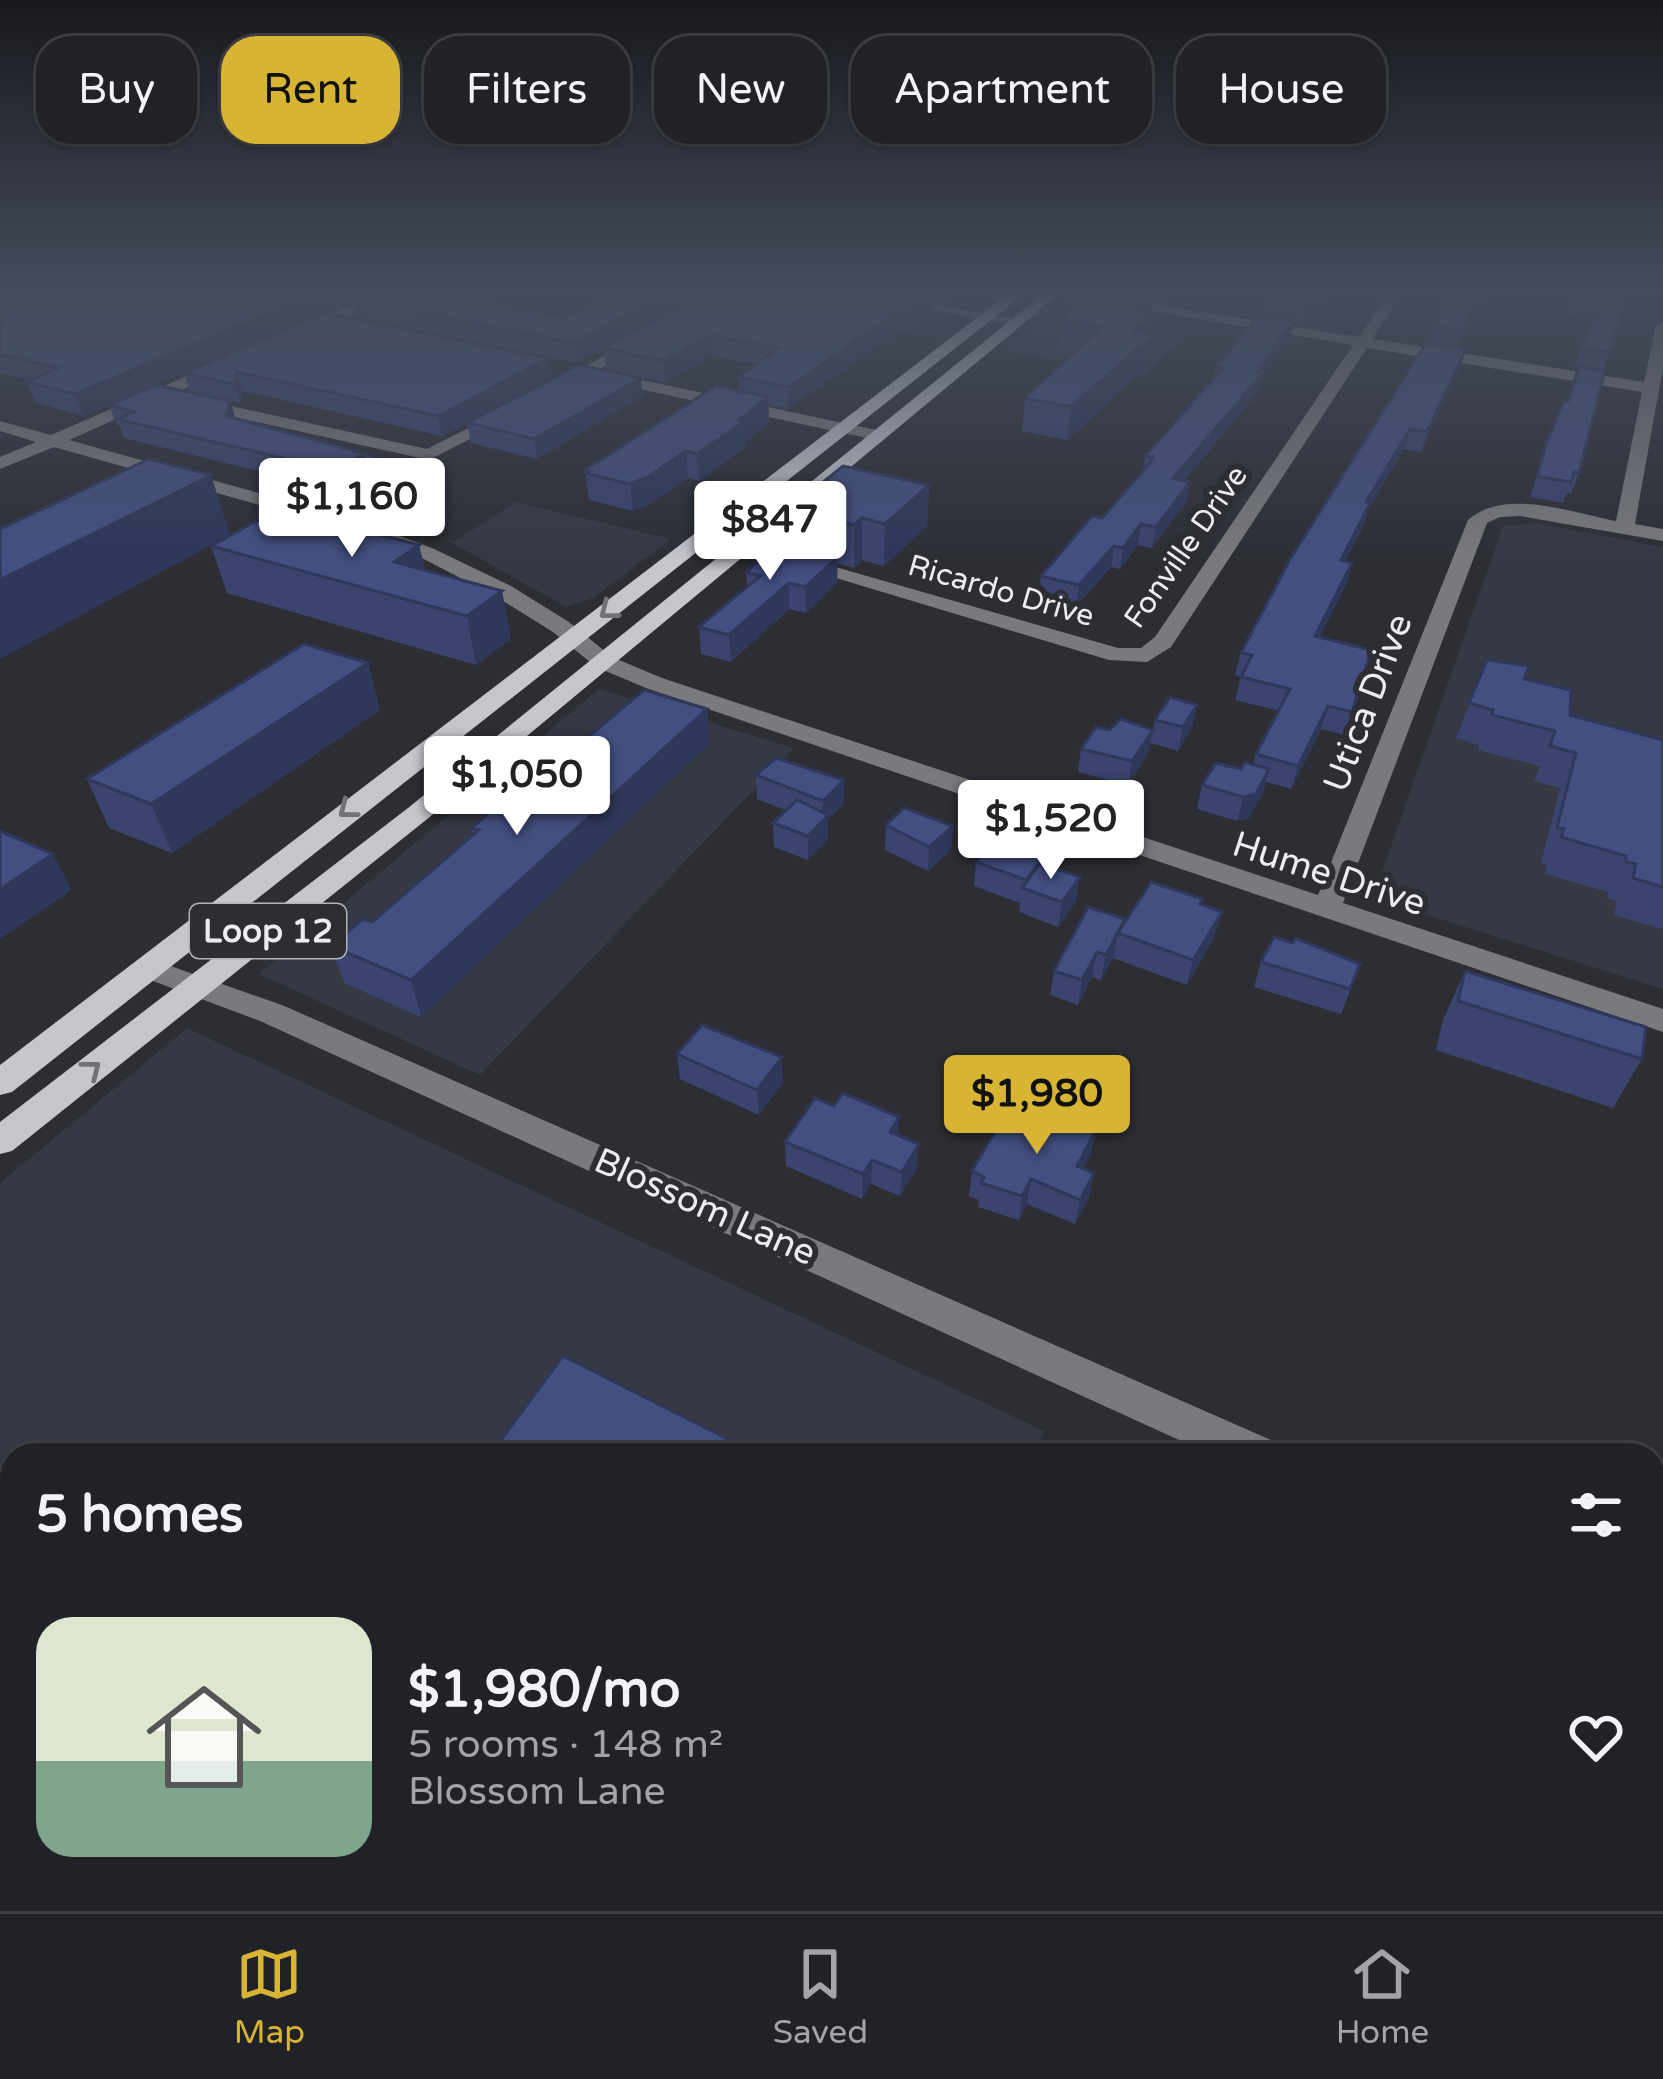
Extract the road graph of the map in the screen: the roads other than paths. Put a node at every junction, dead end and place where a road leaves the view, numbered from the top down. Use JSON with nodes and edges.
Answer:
{"nodes":[{"id":1,"x":185,"y":383,"type":"edge"},
{"id":2,"x":563,"y":383,"type":"edge"},
{"id":3,"x":630,"y":383,"type":"edge"},
{"id":4,"x":902,"y":383,"type":"edge"},
{"id":5,"x":941,"y":383,"type":"edge"},
{"id":6,"x":1335,"y":383,"type":"edge"},
{"id":7,"x":1619,"y":383,"type":"edge"},
{"id":8,"x":1651,"y":383,"type":"edge"},
{"id":9,"x":1650,"y":388,"type":"junction"},
{"id":10,"x":160,"y":394,"type":"junction"},
{"id":11,"x":0,"y":426,"type":"edge"},
{"id":12,"x":843,"y":428,"type":"junction"},
{"id":13,"x":876,"y":435,"type":"junction"},
{"id":14,"x":52,"y":442,"type":"junction"},
{"id":15,"x":0,"y":464,"type":"edge"},
{"id":16,"x":1624,"y":528,"type":"junction"},
{"id":17,"x":703,"y":535,"type":"junction"},
{"id":18,"x":1663,"y":535,"type":"edge"},
{"id":19,"x":741,"y":547,"type":"junction"},
{"id":20,"x":573,"y":637,"type":"junction"},
{"id":21,"x":1147,"y":655,"type":"joint"},
{"id":22,"x":604,"y":662,"type":"junction"},
{"id":23,"x":1326,"y":911,"type":"junction"},
{"id":24,"x":148,"y":968,"type":"junction"},
{"id":25,"x":198,"y":985,"type":"junction"},
{"id":26,"x":1663,"y":1022,"type":"edge"},
{"id":27,"x":0,"y":1083,"type":"edge"},
{"id":28,"x":0,"y":1142,"type":"edge"},
{"id":29,"x":1231,"y":1443,"type":"edge"}],
"edges":[{"from":1,"to":10,"type":"street"},
{"from":2,"to":10,"type":"street"},
{"from":3,"to":12,"type":"street"},
{"from":4,"to":12,"type":"main road","number":"Loop 12"},
{"from":5,"to":13,"type":"main road","number":"Loop 12"},
{"from":6,"to":21,"type":"street","name":"Fonville Drive"},
{"from":7,"to":9,"type":"street"},
{"from":8,"to":9,"type":"street"},
{"from":9,"to":16,"type":"street"},
{"from":10,"to":14,"type":"street"},
{"from":11,"to":14,"type":"street"},
{"from":12,"to":13,"type":"street"},
{"from":12,"to":17,"type":"main road","number":"Loop 12"},
{"from":13,"to":19,"type":"main road","number":"Loop 12"},
{"from":14,"to":15,"type":"street"},
{"from":14,"to":20,"type":"street"},
{"from":16,"to":18,"type":"street"},
{"from":16,"to":23,"type":"street","name":"Utica Drive"},
{"from":17,"to":19,"type":"street","name":"Ricardo Drive"},
{"from":17,"to":20,"type":"main road","number":"Loop 12","one_way":true},
{"from":19,"to":21,"type":"street","name":"Ricardo Drive"},
{"from":19,"to":22,"type":"main road","number":"Loop 12"},
{"from":20,"to":22,"type":"street","name":"Hume Drive"},
{"from":20,"to":24,"type":"main road","number":"Loop 12","one_way":true},
{"from":22,"to":23,"type":"street","name":"Hume Drive"},
{"from":22,"to":25,"type":"main road","number":"Loop 12"},
{"from":23,"to":26,"type":"street","name":"Hume Drive"},
{"from":24,"to":25,"type":"street","name":"Blossom Lane"},
{"from":24,"to":27,"type":"main road","number":"Loop 12"},
{"from":28,"to":25,"type":"main road","number":"Loop 12","one_way":true},
{"from":25,"to":29,"type":"street","name":"Blossom Lane"}]}
